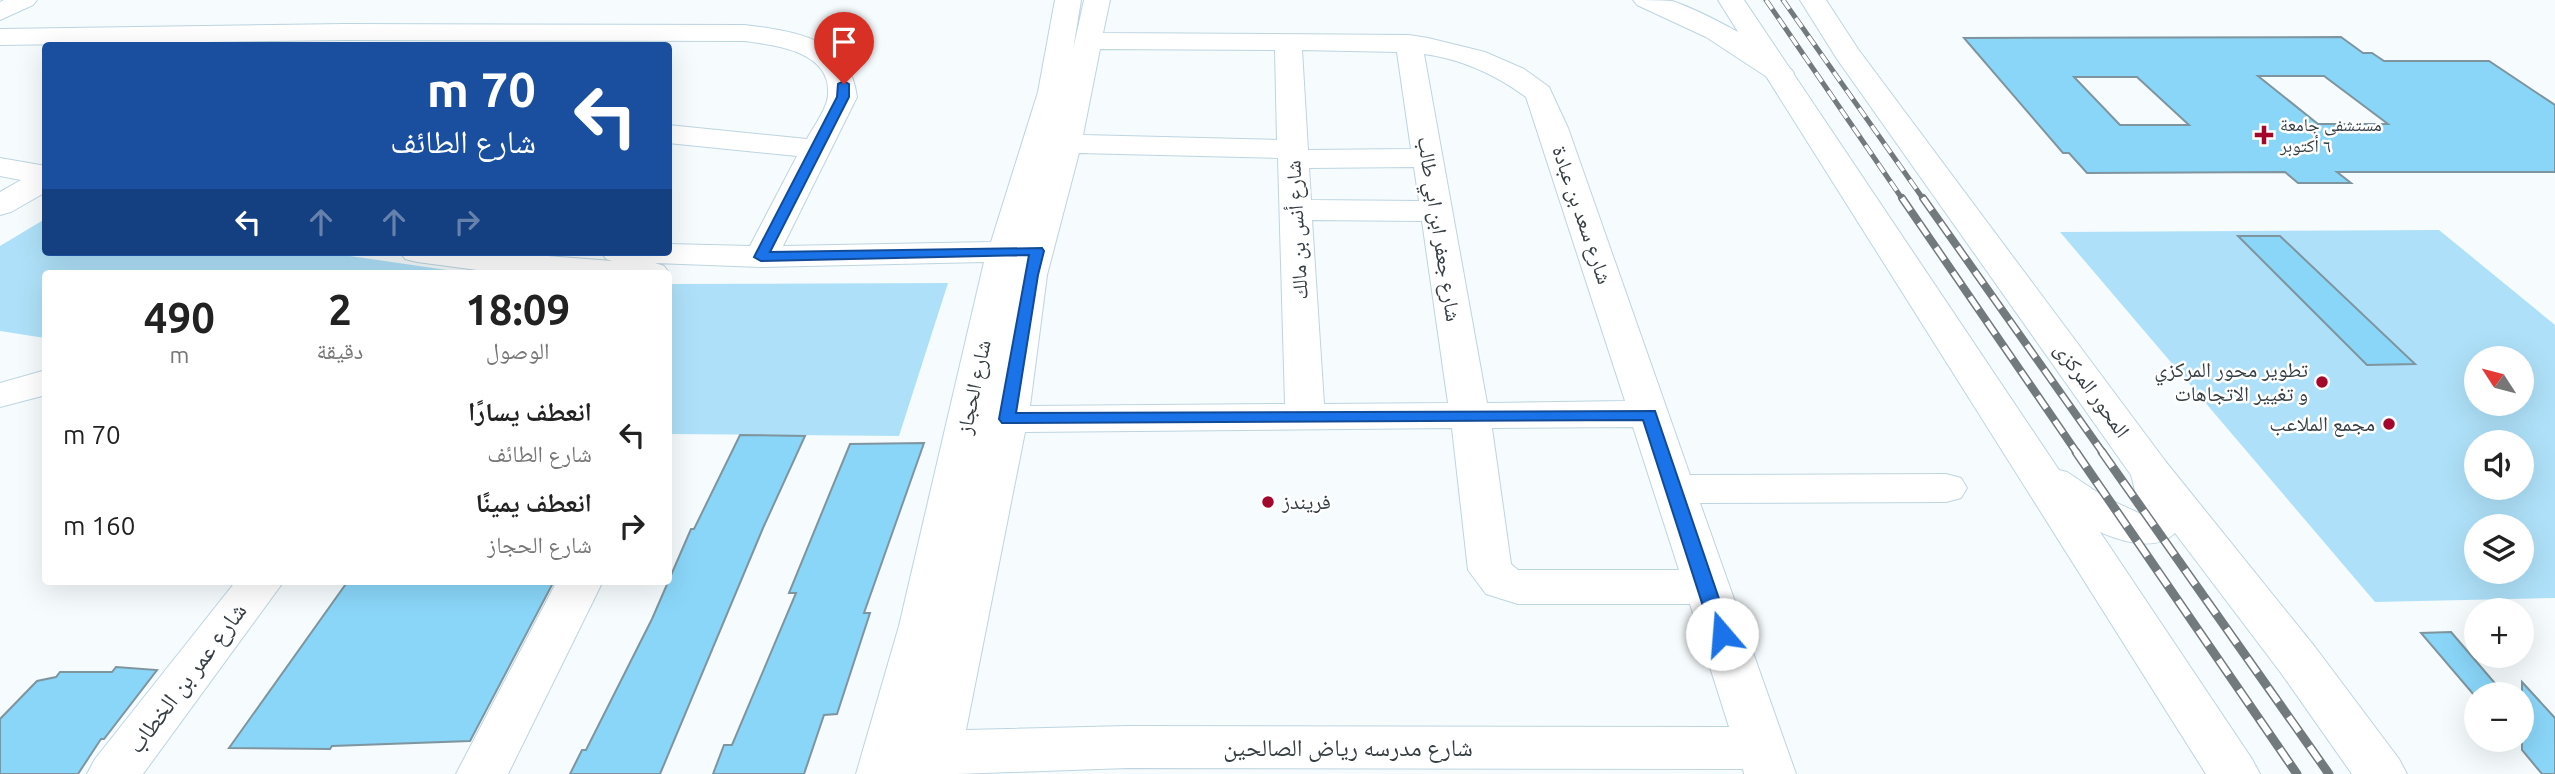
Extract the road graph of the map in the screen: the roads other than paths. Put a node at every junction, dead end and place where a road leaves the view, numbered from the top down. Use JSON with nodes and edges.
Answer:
{"nodes":[{"id":1,"x":24,"y":0,"type":"edge"},
{"id":2,"x":1068,"y":0,"type":"edge"},
{"id":3,"x":1097,"y":0,"type":"edge"},
{"id":4,"x":1646,"y":0,"type":"edge"},
{"id":5,"x":1731,"y":0,"type":"edge"},
{"id":6,"x":1813,"y":0,"type":"edge"},
{"id":7,"x":0,"y":12,"type":"edge"},
{"id":8,"x":0,"y":37,"type":"edge"},
{"id":9,"x":338,"y":39,"type":"edge"},
{"id":10,"x":457,"y":39,"type":"edge"},
{"id":11,"x":1089,"y":41,"type":"junction"},
{"id":12,"x":1409,"y":43,"type":"junction"},
{"id":13,"x":1288,"y":44,"type":"junction"},
{"id":14,"x":1780,"y":73,"type":"junction"},
{"id":15,"x":672,"y":134,"type":"edge"},
{"id":16,"x":1066,"y":144,"type":"junction"},
{"id":17,"x":816,"y":149,"type":"junction"},
{"id":18,"x":1293,"y":154,"type":"junction"},
{"id":19,"x":1428,"y":158,"type":"junction"},
{"id":20,"x":0,"y":167,"type":"edge"},
{"id":21,"x":29,"y":192,"type":"edge"},
{"id":22,"x":1296,"y":210,"type":"junction"},
{"id":23,"x":1436,"y":211,"type":"junction"},
{"id":24,"x":0,"y":226,"type":"edge"},
{"id":25,"x":672,"y":254,"type":"edge"},
{"id":26,"x":448,"y":256,"type":"edge"},
{"id":27,"x":761,"y":257,"type":"junction"},
{"id":28,"x":1018,"y":263,"type":"junction"},
{"id":29,"x":598,"y":270,"type":"edge"},
{"id":30,"x":672,"y":273,"type":"edge"},
{"id":31,"x":42,"y":383,"type":"edge"},
{"id":32,"x":0,"y":395,"type":"edge"},
{"id":33,"x":1649,"y":414,"type":"junction"},
{"id":34,"x":1470,"y":415,"type":"junction"},
{"id":35,"x":1305,"y":416,"type":"junction"},
{"id":36,"x":1007,"y":419,"type":"junction"},
{"id":37,"x":2151,"y":472,"type":"junction"},
{"id":38,"x":2042,"y":475,"type":"junction"},
{"id":39,"x":1946,"y":488,"type":"dead end"},
{"id":40,"x":1674,"y":489,"type":"junction"},
{"id":41,"x":258,"y":585,"type":"edge"},
{"id":42,"x":578,"y":585,"type":"edge"},
{"id":43,"x":1706,"y":587,"type":"junction"},
{"id":44,"x":1765,"y":761,"type":"edge"},
{"id":45,"x":934,"y":763,"type":"edge"},
{"id":46,"x":113,"y":774,"type":"edge"},
{"id":47,"x":482,"y":774,"type":"edge"},
{"id":48,"x":882,"y":774,"type":"edge"},
{"id":49,"x":2234,"y":774,"type":"edge"},
{"id":50,"x":2381,"y":774,"type":"edge"}],
"edges":[{"from":1,"to":7,"type":"street"},
{"from":2,"to":28,"type":"street","name":"شارع الحجاز"},
{"from":3,"to":11,"type":"street","name":"شارع الحجاز"},
{"from":4,"to":14,"type":"street"},
{"from":5,"to":14,"type":"street"},
{"from":6,"to":37,"type":"street","name":"المحور المركزى"},
{"from":8,"to":9,"type":"street"},
{"from":9,"to":10,"type":"street"},
{"from":10,"to":17,"type":"street"},
{"from":11,"to":13,"type":"street","name":"شارع سعد بن عبادة"},
{"from":11,"to":16,"type":"street","name":"شارع الحجاز"},
{"from":12,"to":13,"type":"street","name":"شارع سعد بن عبادة"},
{"from":12,"to":19,"type":"street","name":"شارع جعفر ابن ابي طالب"},
{"from":12,"to":33,"type":"street","name":"شارع سعد بن عبادة"},
{"from":13,"to":18,"type":"street","name":"شارع أنس بن مالك"},
{"from":14,"to":38,"type":"street"},
{"from":15,"to":17,"type":"street"},
{"from":16,"to":18,"type":"street"},
{"from":16,"to":28,"type":"street","name":"شارع الحجاز"},
{"from":17,"to":27,"type":"street"},
{"from":18,"to":19,"type":"street"},
{"from":18,"to":22,"type":"street","name":"شارع أنس بن مالك"},
{"from":19,"to":23,"type":"street","name":"شارع جعفر ابن ابي طالب"},
{"from":20,"to":21,"type":"street"},
{"from":21,"to":24,"type":"street"},
{"from":22,"to":23,"type":"street"},
{"from":22,"to":35,"type":"street","name":"شارع أنس بن مالك"},
{"from":23,"to":34,"type":"street","name":"شارع جعفر ابن ابي طالب"},
{"from":25,"to":27,"type":"street"},
{"from":26,"to":29,"type":"street"},
{"from":27,"to":28,"type":"street"},
{"from":28,"to":30,"type":"street"},
{"from":28,"to":36,"type":"street","name":"شارع الحجاز"},
{"from":28,"to":48,"type":"street","name":"شارع الحجاز"},
{"from":31,"to":32,"type":"street"},
{"from":33,"to":34,"type":"street"},
{"from":33,"to":40,"type":"street","name":"شارع سعد بن عبادة"},
{"from":34,"to":35,"type":"street"},
{"from":34,"to":43,"type":"street","name":"شارع جعفر ابن ابي طالب"},
{"from":35,"to":36,"type":"street"},
{"from":36,"to":45,"type":"street","name":"شارع الحجاز"},
{"from":37,"to":38,"type":"street"},
{"from":37,"to":50,"type":"street","name":"المحور المركزى"},
{"from":38,"to":49,"type":"street"},
{"from":39,"to":40,"type":"street"},
{"from":40,"to":43,"type":"street","name":"شارع سعد بن عبادة"},
{"from":41,"to":46,"type":"street","name":"شارع عمر بن الخطاب"},
{"from":42,"to":47,"type":"street"},
{"from":43,"to":44,"type":"street","name":"شارع سعد بن عبادة"},
{"from":44,"to":45,"type":"street","name":"شارع مدرسه رياض الصالحين"}]}
